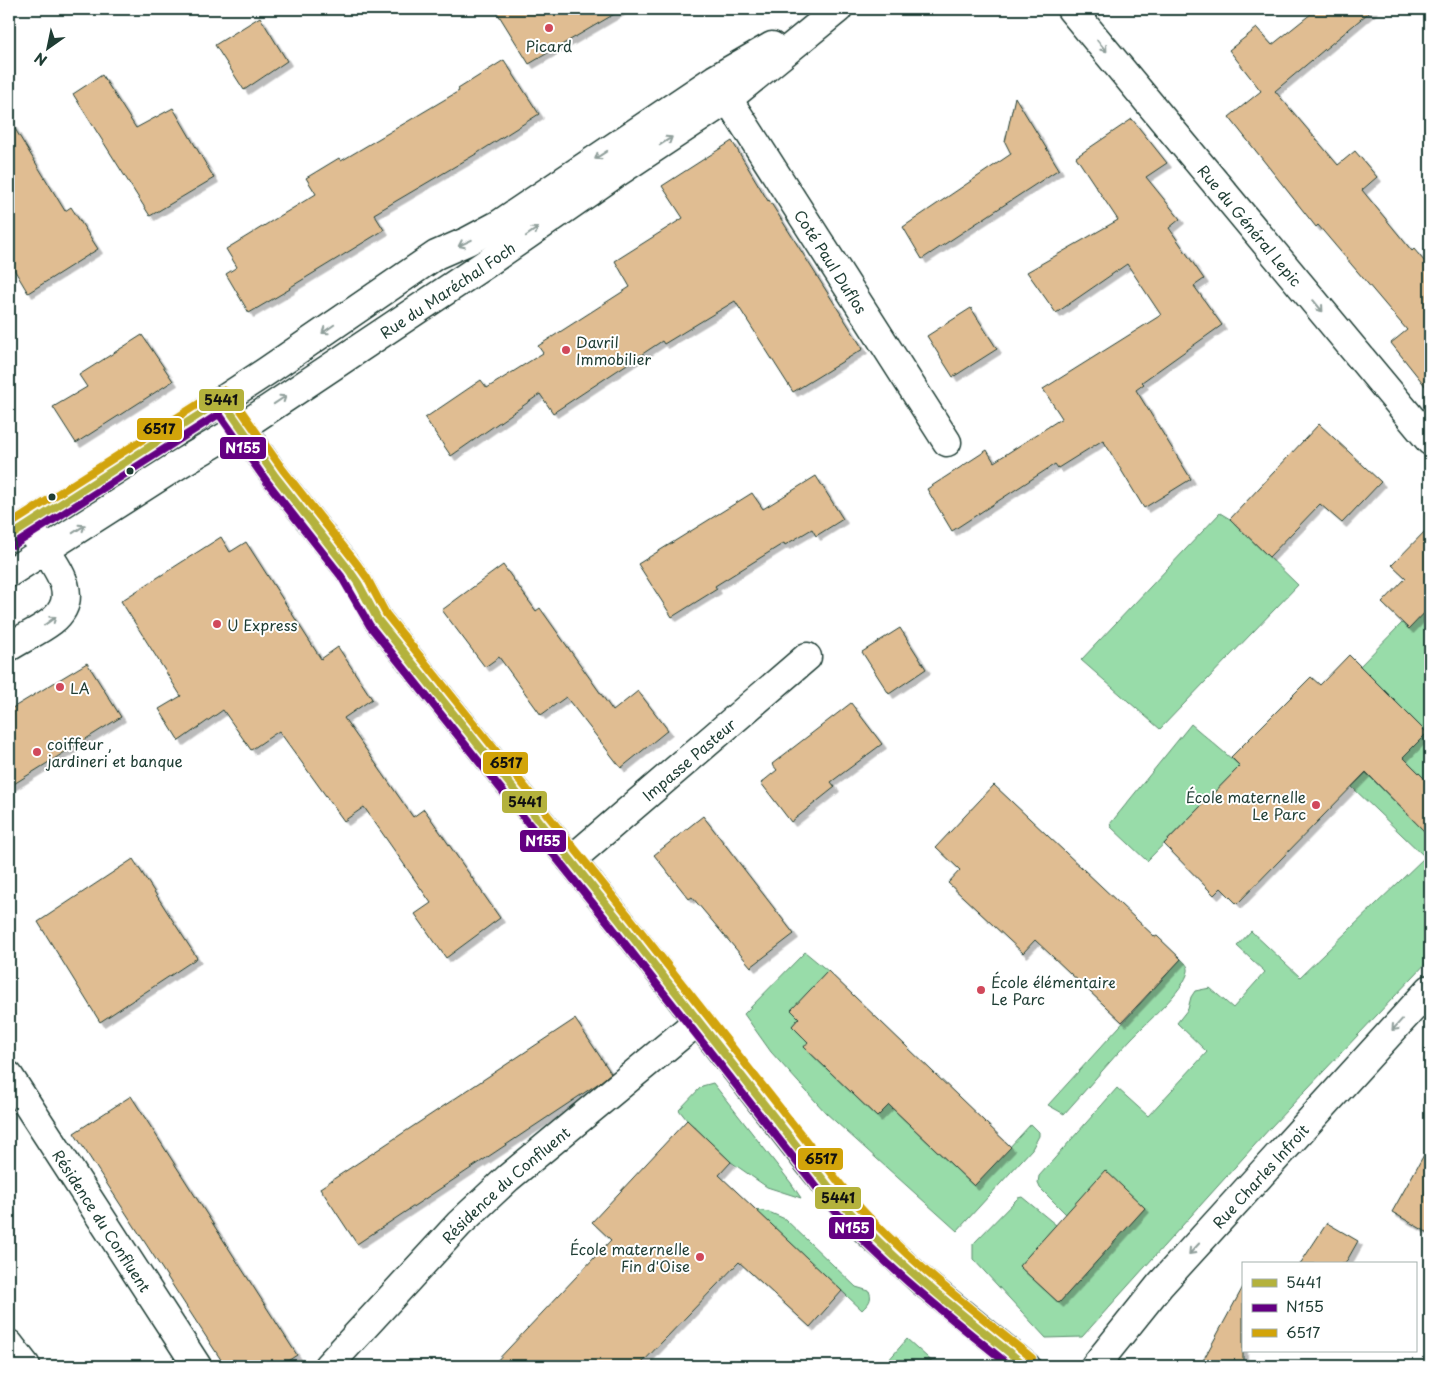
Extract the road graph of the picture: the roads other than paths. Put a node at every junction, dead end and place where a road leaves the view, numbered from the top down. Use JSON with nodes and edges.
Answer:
{"nodes":[{"id":1,"x":836,"y":9,"type":"edge"},
{"id":2,"x":1071,"y":9,"type":"edge"},
{"id":3,"x":722,"y":89,"type":"junction"},
{"id":4,"x":222,"y":400,"type":"junction"},
{"id":5,"x":240,"y":428,"type":"junction"},
{"id":6,"x":1430,"y":441,"type":"edge"},
{"id":7,"x":947,"y":442,"type":"dead end"},
{"id":8,"x":18,"y":531,"type":"edge"},
{"id":9,"x":45,"y":550,"type":"junction"},
{"id":10,"x":9,"y":573,"type":"edge"},
{"id":11,"x":9,"y":647,"type":"edge"},
{"id":12,"x":807,"y":657,"type":"dead end"},
{"id":13,"x":571,"y":860,"type":"junction"},
{"id":14,"x":1430,"y":989,"type":"edge"},
{"id":15,"x":698,"y":1021,"type":"junction"},
{"id":16,"x":9,"y":1076,"type":"edge"},
{"id":17,"x":9,"y":1344,"type":"edge"},
{"id":18,"x":26,"y":1366,"type":"edge"},
{"id":19,"x":197,"y":1366,"type":"edge"},
{"id":20,"x":328,"y":1366,"type":"edge"},
{"id":21,"x":1026,"y":1366,"type":"edge"},
{"id":22,"x":1095,"y":1366,"type":"edge"}],
"edges":[{"from":1,"to":3,"type":"street","name":"Rue du Maréchal Foch"},
{"from":2,"to":6,"type":"street","name":"Rue du Général Lepic","one_way":true},
{"from":3,"to":4,"type":"street","name":"Rue du Maréchal Foch","one_way":true},
{"from":5,"to":3,"type":"street","name":"Rue du Maréchal Foch","one_way":true},
{"from":3,"to":7,"type":"street","name":"Coté Paul Duflos"},
{"from":4,"to":5,"type":"street"},
{"from":4,"to":8,"type":"street","name":"Rue du Maréchal Foch"},
{"from":9,"to":5,"type":"street","name":"Rue du Maréchal Foch","one_way":true},
{"from":5,"to":13,"type":"street"},
{"from":8,"to":9,"type":"street","name":"Rue du Maréchal Foch"},
{"from":9,"to":10,"type":"street","name":"Rue du Maréchal Foch"},
{"from":11,"to":9,"type":"street","name":"Rue du Maréchal Foch","one_way":true},
{"from":12,"to":13,"type":"street","name":"Impasse Pasteur"},
{"from":13,"to":15,"type":"street"},
{"from":14,"to":22,"type":"street","name":"Rue Charles Infroit","one_way":true},
{"from":15,"to":20,"type":"street","name":"Résidence du Confluent"},
{"from":15,"to":21,"type":"street"},
{"from":16,"to":19,"type":"street","name":"Résidence du Confluent"},
{"from":17,"to":18,"type":"street"}]}
